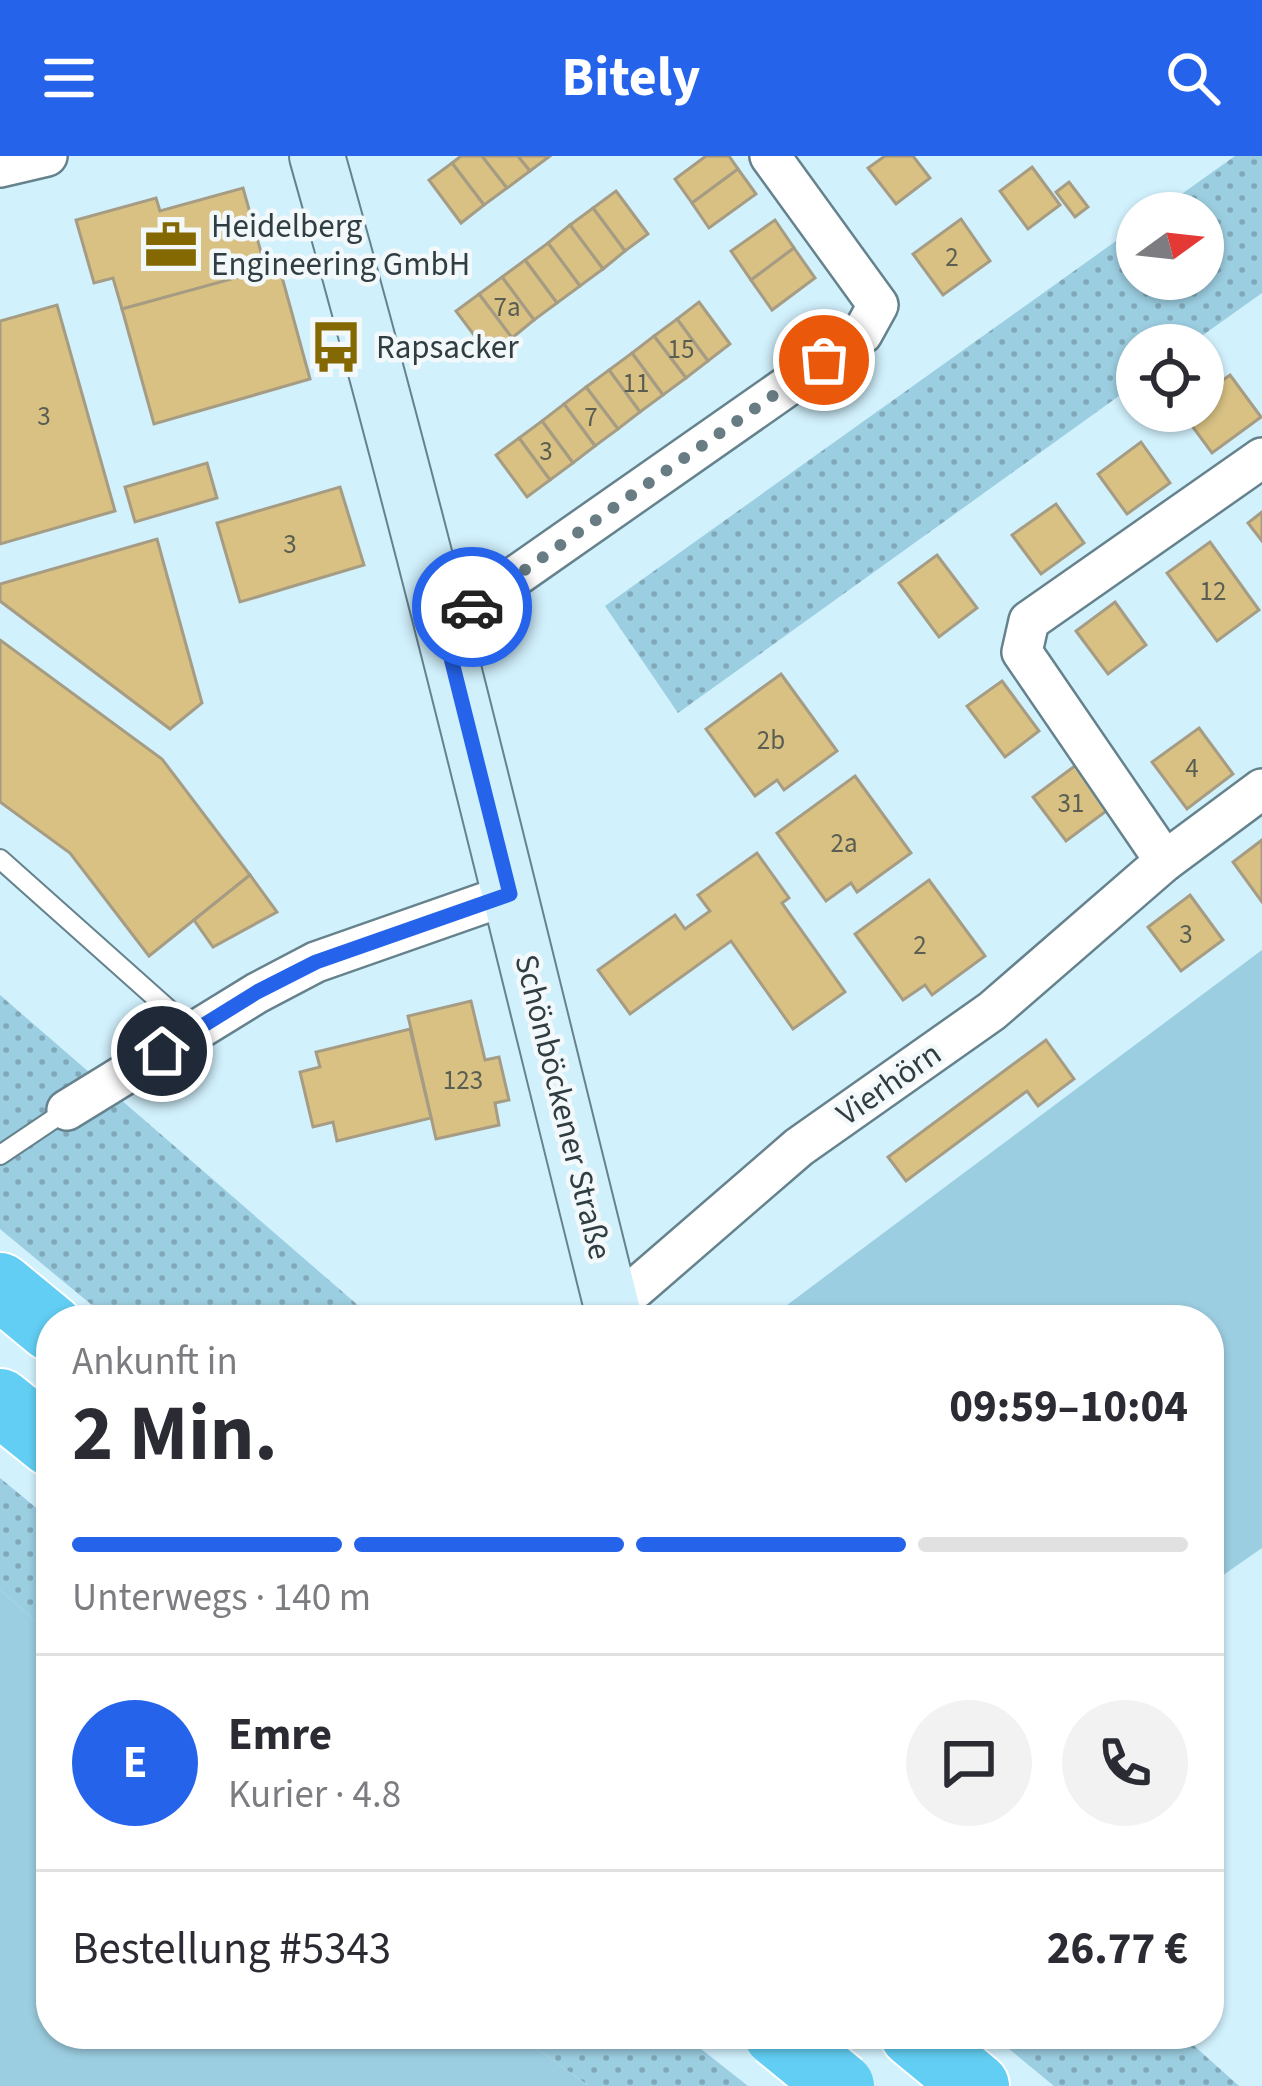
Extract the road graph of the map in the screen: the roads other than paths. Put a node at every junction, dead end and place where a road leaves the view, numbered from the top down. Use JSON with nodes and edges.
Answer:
{"nodes":[{"id":1,"x":47,"y":156,"type":"edge"},
{"id":2,"x":317,"y":156,"type":"edge"},
{"id":3,"x":770,"y":156,"type":"edge"},
{"id":4,"x":0,"y":167,"type":"edge"},
{"id":5,"x":1262,"y":458,"type":"edge"},
{"id":6,"x":443,"y":626,"type":"junction"},
{"id":7,"x":1262,"y":789,"type":"edge"},
{"id":8,"x":0,"y":860,"type":"edge"},
{"id":9,"x":1165,"y":861,"type":"junction"},
{"id":10,"x":510,"y":894,"type":"junction"},
{"id":11,"x":194,"y":1032,"type":"junction"},
{"id":12,"x":67,"y":1110,"type":"joint"},
{"id":13,"x":0,"y":1155,"type":"edge"},
{"id":14,"x":0,"y":1286,"type":"edge"},
{"id":15,"x":611,"y":1305,"type":"edge"},
{"id":16,"x":620,"y":1305,"type":"edge"},
{"id":17,"x":36,"y":1316,"type":"edge"},
{"id":18,"x":0,"y":1402,"type":"edge"},
{"id":19,"x":36,"y":1431,"type":"edge"},
{"id":20,"x":781,"y":2049,"type":"edge"},
{"id":21,"x":796,"y":2049,"type":"edge"},
{"id":22,"x":790,"y":2086,"type":"edge"},
{"id":23,"x":841,"y":2086,"type":"edge"}],
"edges":[{"from":1,"to":4,"type":"street"},
{"from":2,"to":6,"type":"main road","name":"Schönböckener Straße"},
{"from":3,"to":6,"type":"street"},
{"from":5,"to":9,"type":"street"},
{"from":6,"to":10,"type":"main road","name":"Schönböckener Straße"},
{"from":7,"to":9,"type":"street","name":"Vierhörn"},
{"from":8,"to":11,"type":"lane"},
{"from":9,"to":16,"type":"street","name":"Vierhörn"},
{"from":10,"to":11,"type":"street"},
{"from":10,"to":15,"type":"main road","name":"Schönböckener Straße"},
{"from":11,"to":12,"type":"street"},
{"from":12,"to":13,"type":"lane"},
{"from":14,"to":17,"type":"highway"},
{"from":18,"to":19,"type":"highway"},
{"from":20,"to":22,"type":"main road"},
{"from":21,"to":23,"type":"highway","bridge":true}]}
